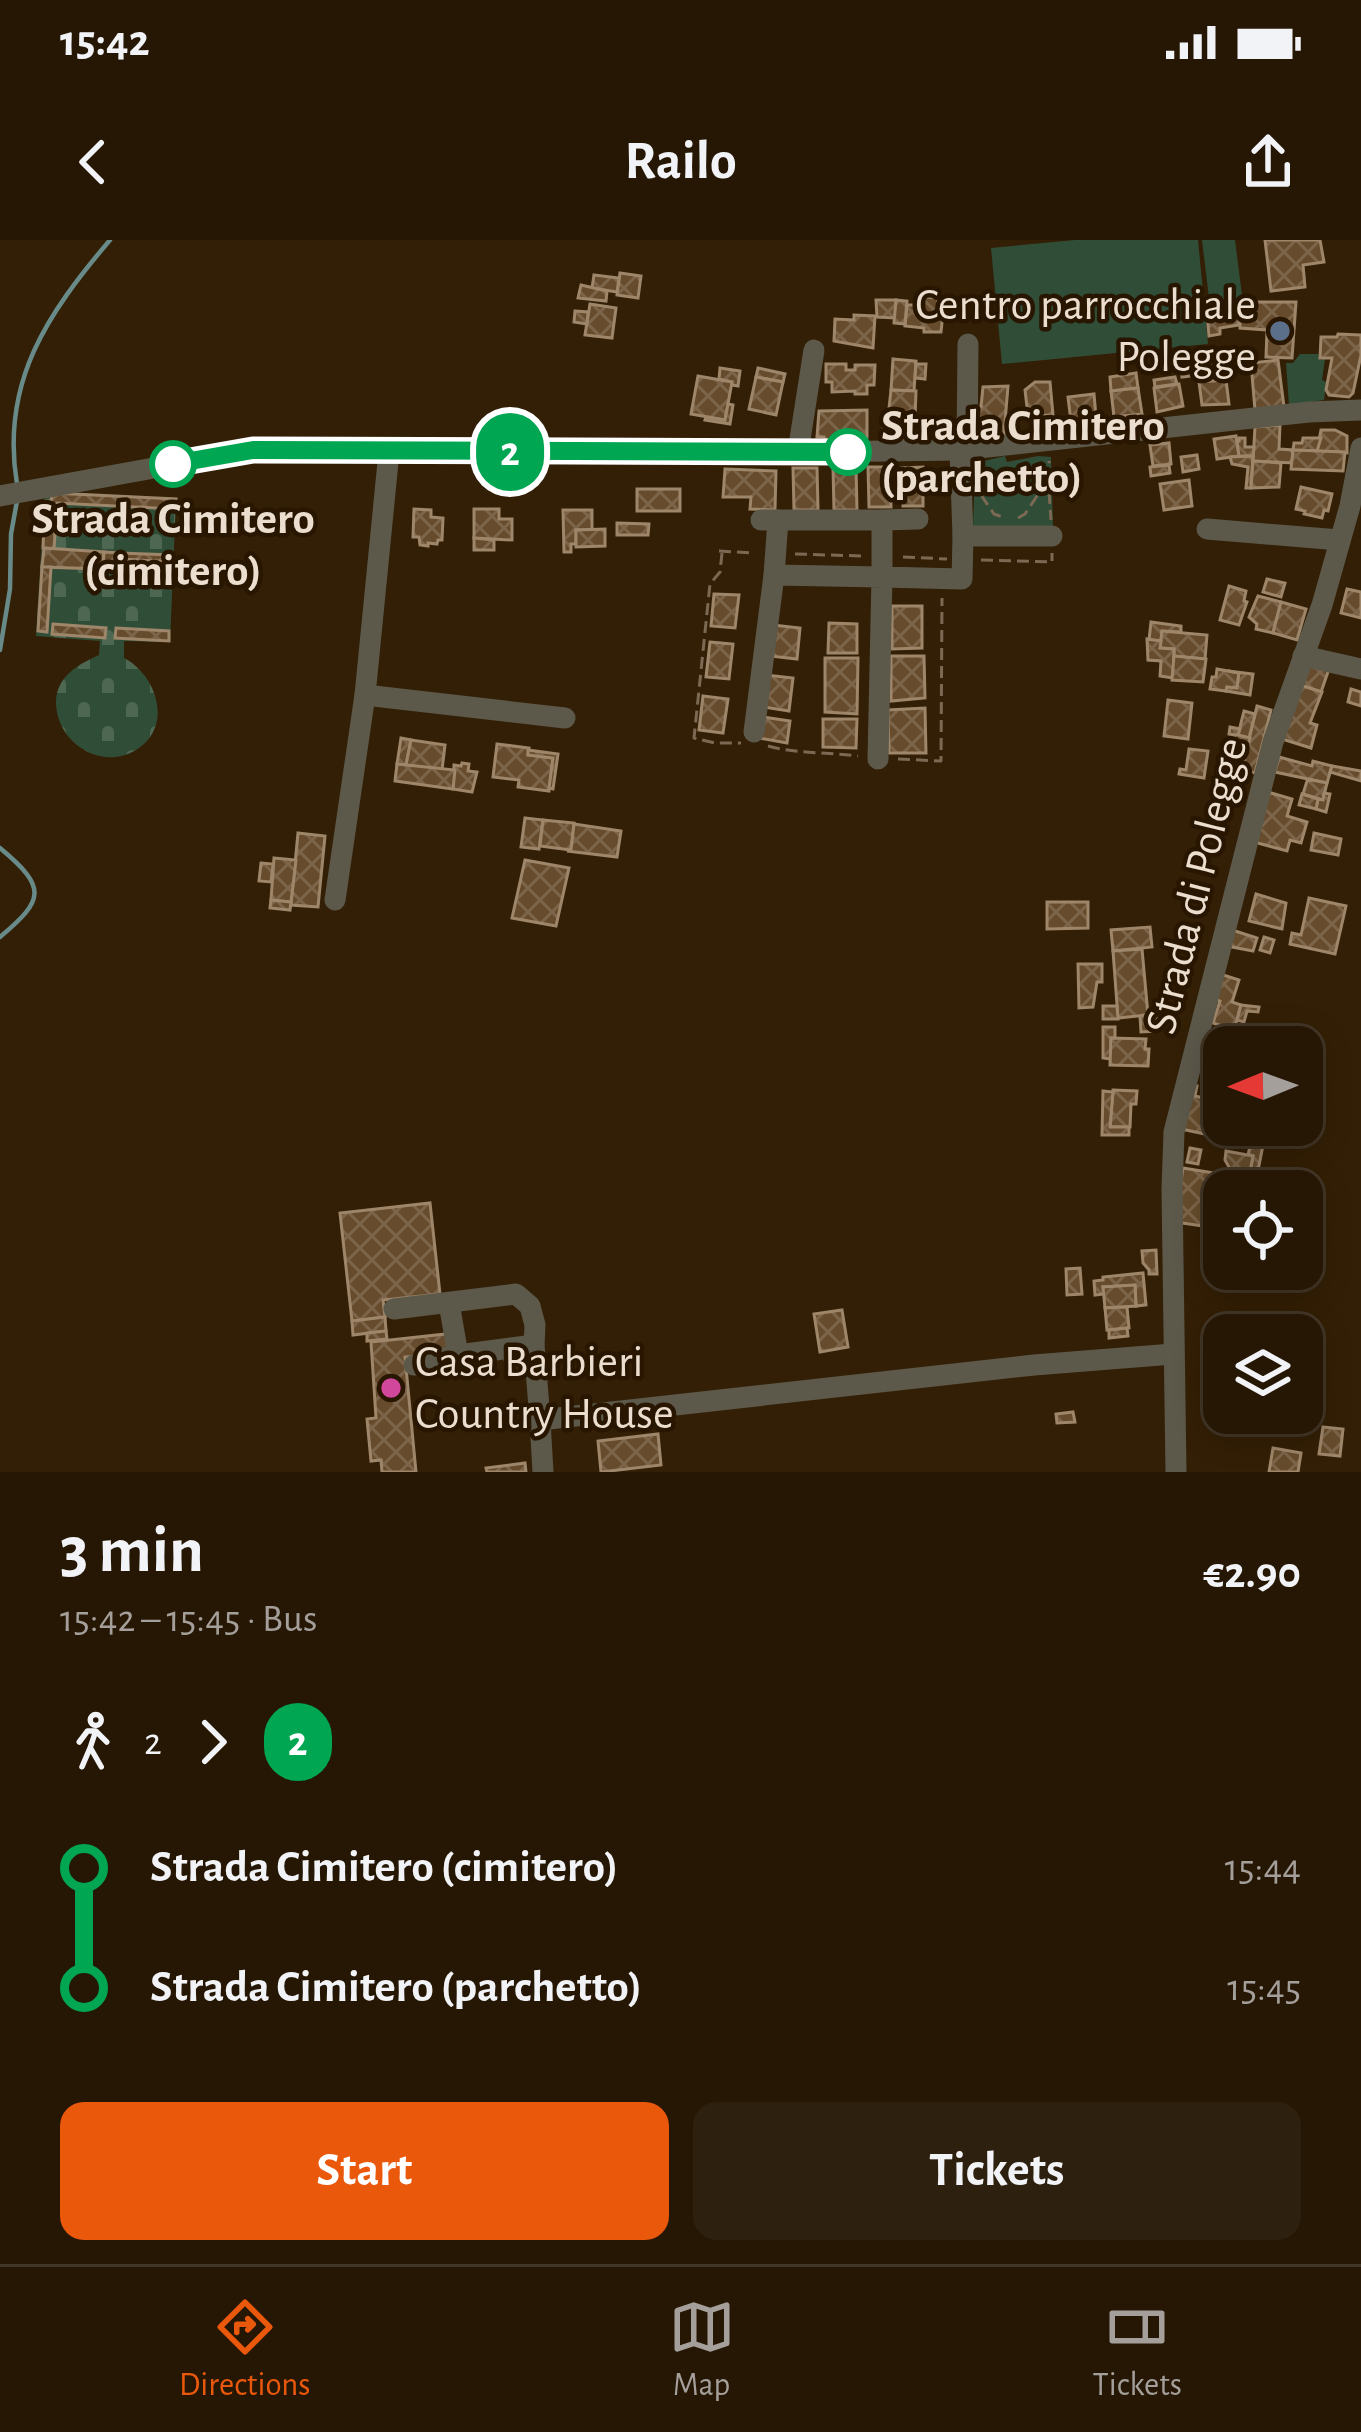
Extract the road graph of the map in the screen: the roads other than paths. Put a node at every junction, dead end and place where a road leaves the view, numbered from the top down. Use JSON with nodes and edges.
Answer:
{"nodes":[{"id":1,"x":968,"y":344,"type":"dead end"},
{"id":2,"x":814,"y":350,"type":"dead end"},
{"id":3,"x":1361,"y":410,"type":"edge"},
{"id":4,"x":1361,"y":448,"type":"edge"},
{"id":5,"x":964,"y":449,"type":"junction"},
{"id":6,"x":389,"y":452,"type":"junction"},
{"id":7,"x":798,"y":452,"type":"junction"},
{"id":8,"x":0,"y":496,"type":"edge"},
{"id":9,"x":918,"y":519,"type":"dead end"},
{"id":10,"x":882,"y":520,"type":"junction"},
{"id":11,"x":1207,"y":529,"type":"dead end"},
{"id":12,"x":963,"y":536,"type":"junction"},
{"id":13,"x":1052,"y":536,"type":"road end"},
{"id":14,"x":1340,"y":540,"type":"junction"},
{"id":15,"x":774,"y":574,"type":"junction"},
{"id":16,"x":882,"y":577,"type":"junction"},
{"id":17,"x":1304,"y":656,"type":"junction"},
{"id":18,"x":1361,"y":669,"type":"edge"},
{"id":19,"x":365,"y":695,"type":"junction"},
{"id":20,"x":565,"y":718,"type":"dead end"},
{"id":21,"x":754,"y":732,"type":"dead end"},
{"id":22,"x":878,"y":759,"type":"road end"},
{"id":23,"x":335,"y":900,"type":"dead end"},
{"id":24,"x":449,"y":1303,"type":"junction"},
{"id":25,"x":394,"y":1310,"type":"dead end"},
{"id":26,"x":534,"y":1346,"type":"junction"},
{"id":27,"x":1173,"y":1354,"type":"junction"},
{"id":28,"x":458,"y":1355,"type":"junction"},
{"id":29,"x":414,"y":1365,"type":"dead end"},
{"id":30,"x":540,"y":1420,"type":"junction"},
{"id":31,"x":543,"y":1472,"type":"edge"},
{"id":32,"x":1176,"y":1472,"type":"edge"}],
"edges":[{"from":1,"to":5,"type":"street"},
{"from":2,"to":7,"type":"street"},
{"from":3,"to":5,"type":"street"},
{"from":4,"to":14,"type":"street","name":"Strada di Polegge"},
{"from":5,"to":7,"type":"street"},
{"from":5,"to":12,"type":"street"},
{"from":6,"to":7,"type":"street"},
{"from":6,"to":8,"type":"street"},
{"from":6,"to":19,"type":"street"},
{"from":9,"to":10,"type":"street"},
{"from":10,"to":15,"type":"street"},
{"from":10,"to":16,"type":"street"},
{"from":11,"to":14,"type":"street"},
{"from":12,"to":13,"type":"street"},
{"from":12,"to":16,"type":"street"},
{"from":14,"to":17,"type":"street","name":"Strada di Polegge"},
{"from":15,"to":16,"type":"street"},
{"from":15,"to":21,"type":"street"},
{"from":16,"to":22,"type":"street"},
{"from":17,"to":18,"type":"street"},
{"from":17,"to":27,"type":"street","name":"Strada di Polegge"},
{"from":19,"to":20,"type":"street"},
{"from":19,"to":23,"type":"street"},
{"from":24,"to":25,"type":"street"},
{"from":24,"to":26,"type":"street"},
{"from":24,"to":28,"type":"street"},
{"from":26,"to":28,"type":"street"},
{"from":26,"to":30,"type":"street"},
{"from":27,"to":30,"type":"street"},
{"from":27,"to":32,"type":"street","name":"Strada di Polegge"},
{"from":28,"to":29,"type":"street"},
{"from":30,"to":31,"type":"street"}]}
